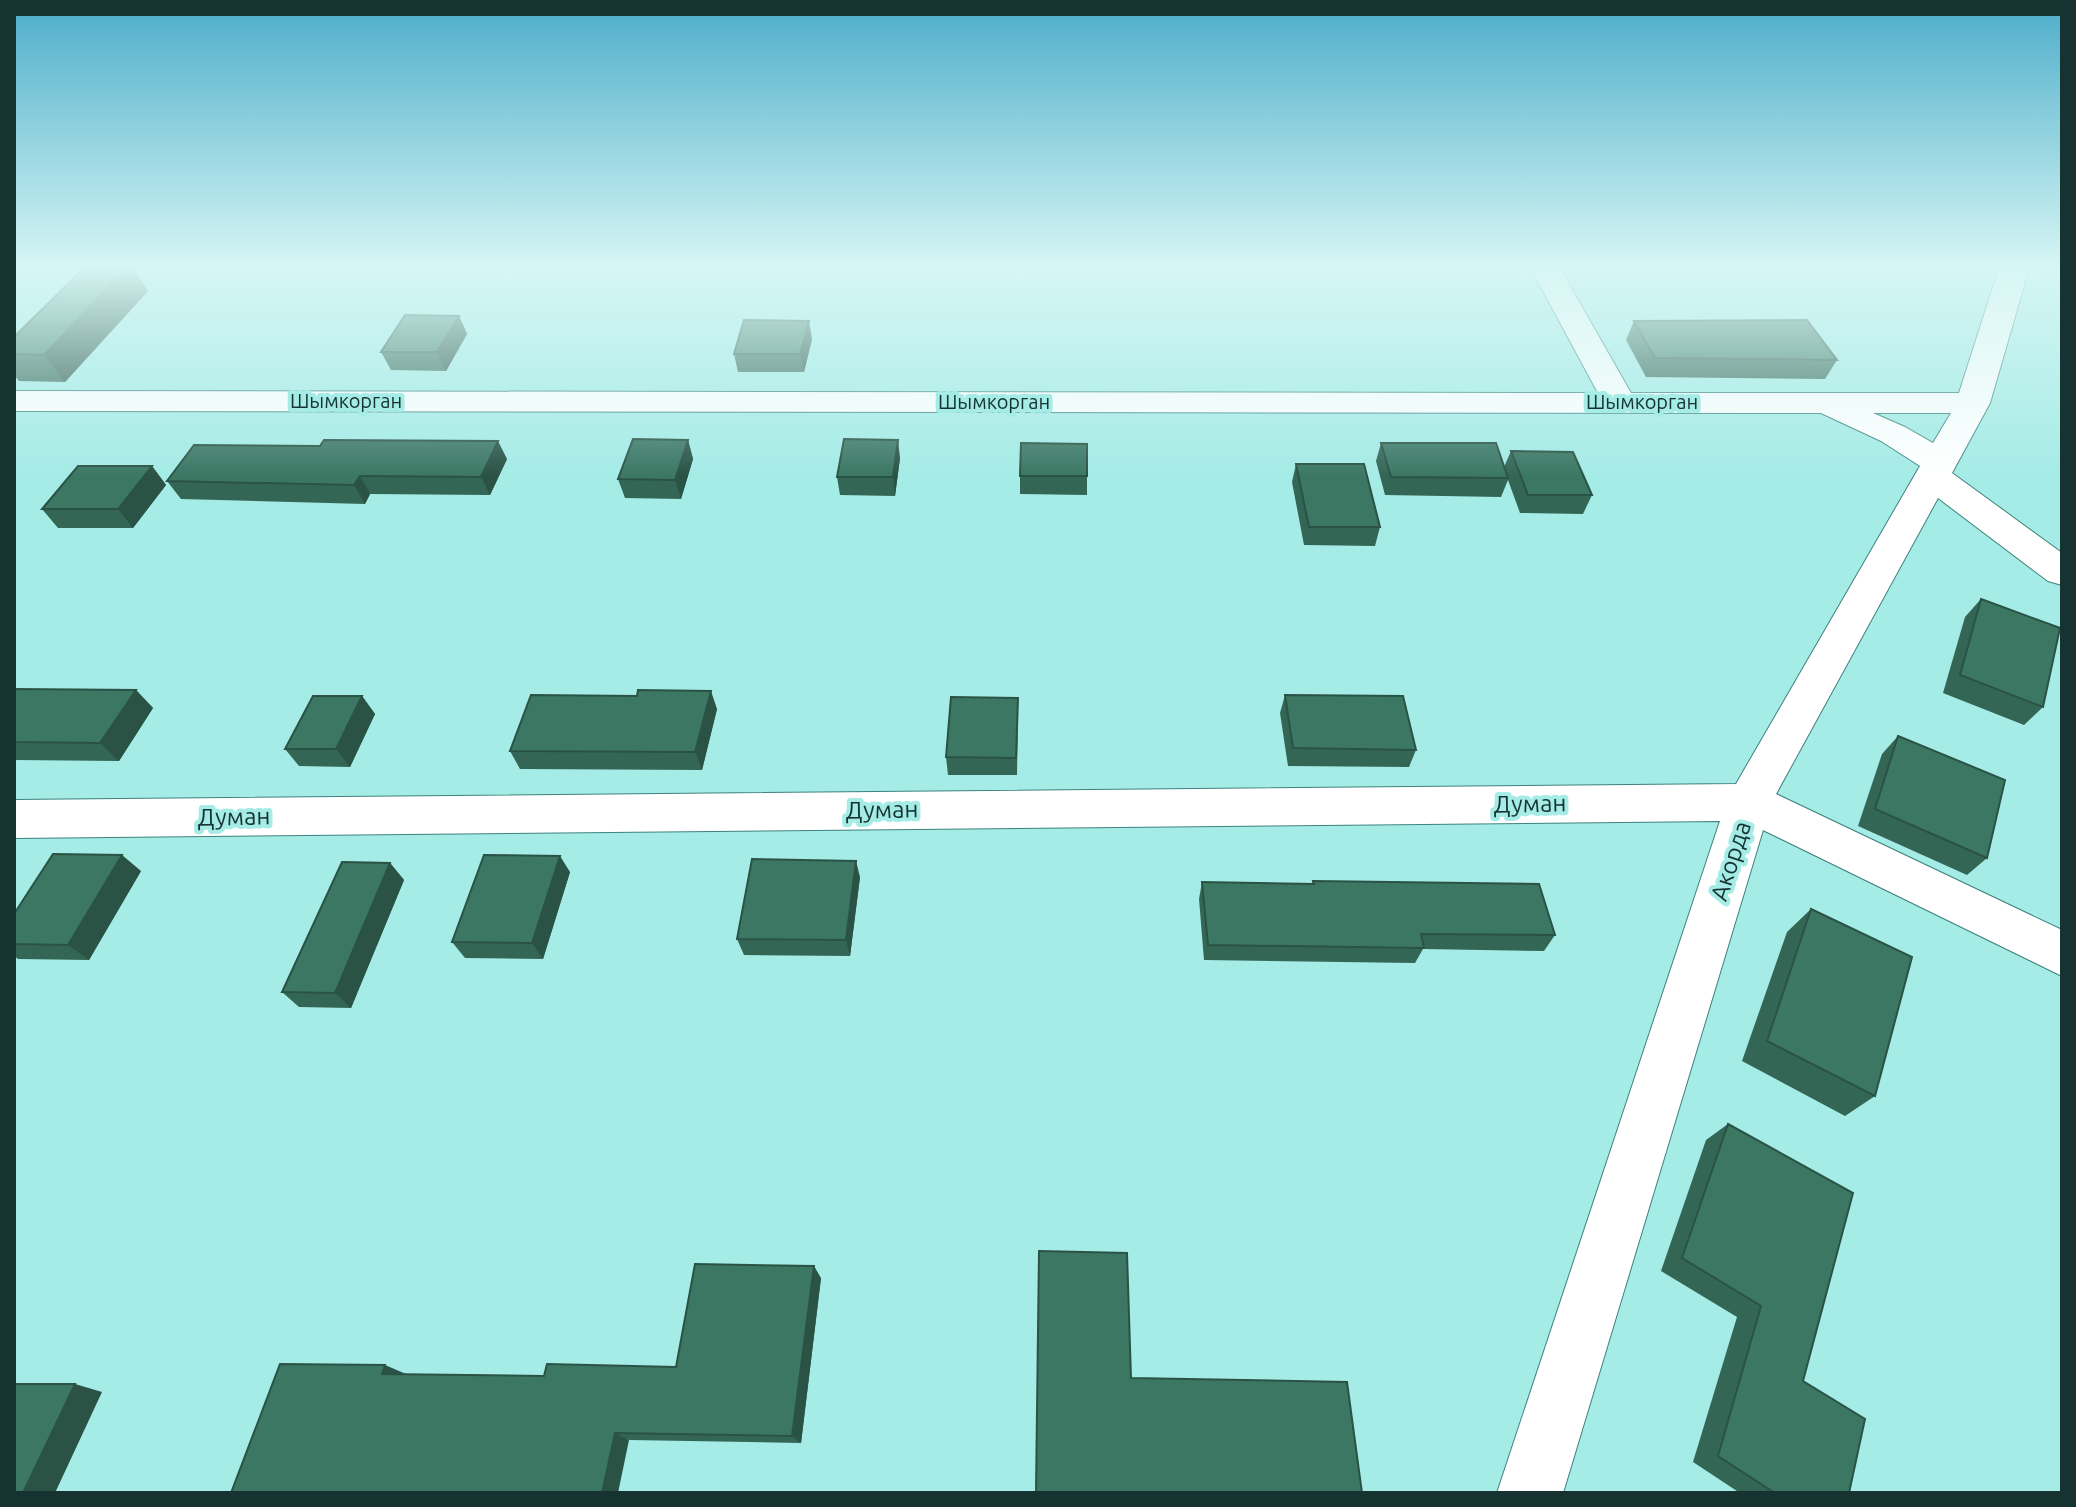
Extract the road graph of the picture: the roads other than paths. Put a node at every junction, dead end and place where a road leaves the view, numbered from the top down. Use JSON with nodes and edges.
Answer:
{"nodes":[{"id":1,"x":1583,"y":335,"type":"edge"},
{"id":2,"x":1994,"y":335,"type":"edge"},
{"id":3,"x":14,"y":401,"type":"edge"},
{"id":4,"x":1620,"y":402,"type":"junction"},
{"id":5,"x":1822,"y":403,"type":"junction"},
{"id":6,"x":1973,"y":403,"type":"junction"},
{"id":7,"x":1936,"y":470,"type":"junction"},
{"id":8,"x":2062,"y":572,"type":"edge"},
{"id":9,"x":1749,"y":802,"type":"junction"},
{"id":10,"x":14,"y":819,"type":"edge"},
{"id":11,"x":2062,"y":954,"type":"edge"},
{"id":12,"x":1530,"y":1493,"type":"edge"}],
"edges":[{"from":1,"to":4,"type":"street"},
{"from":2,"to":6,"type":"street","name":"Акорда"},
{"from":3,"to":4,"type":"street","name":"Шымкорган"},
{"from":4,"to":5,"type":"street","name":"Шымкорган"},
{"from":5,"to":6,"type":"street","name":"Шымкорган"},
{"from":5,"to":7,"type":"street"},
{"from":6,"to":7,"type":"street","name":"Акорда"},
{"from":7,"to":8,"type":"street"},
{"from":7,"to":9,"type":"street","name":"Акорда"},
{"from":9,"to":10,"type":"street","name":"Думан"},
{"from":9,"to":11,"type":"street"},
{"from":9,"to":12,"type":"street","name":"Акорда"}]}
